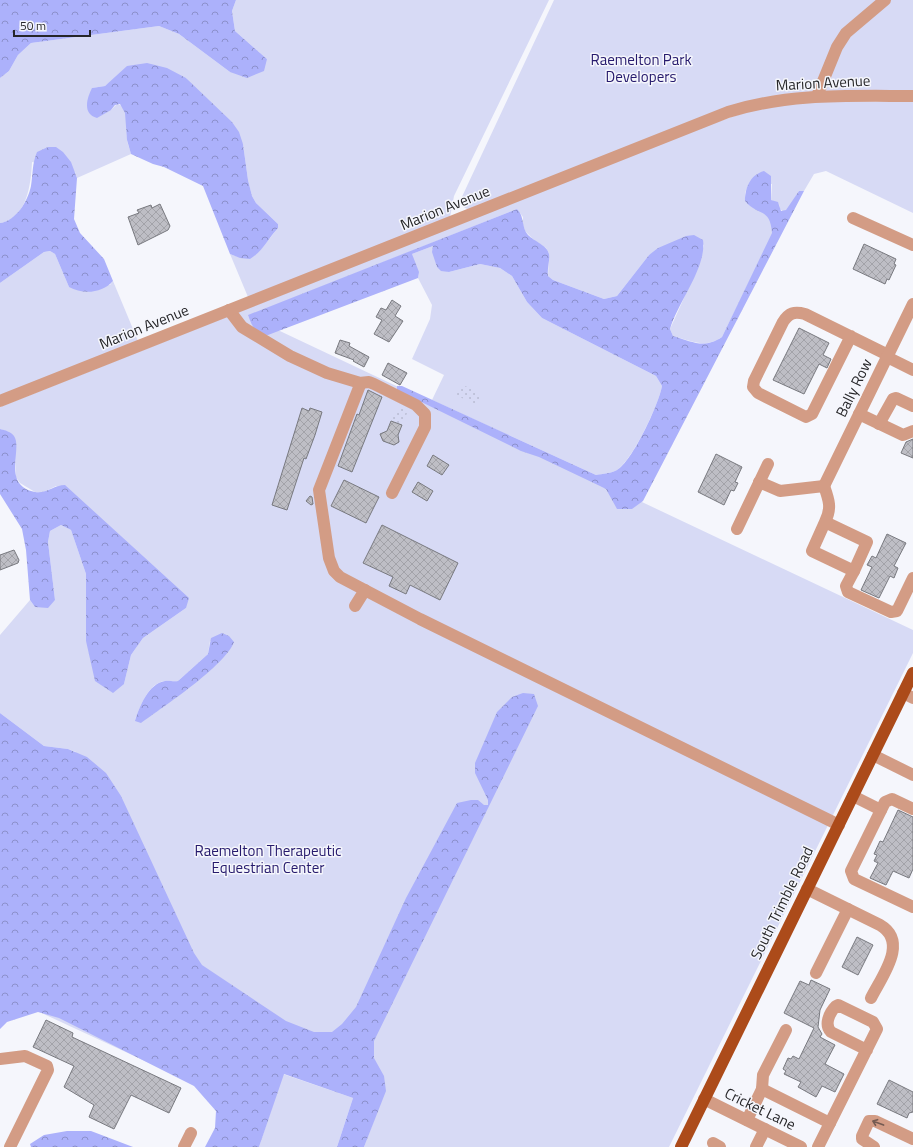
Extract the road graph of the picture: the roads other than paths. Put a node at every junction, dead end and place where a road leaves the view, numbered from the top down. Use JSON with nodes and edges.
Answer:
{"nodes":[{"id":1,"x":885,"y":0,"type":"edge"},
{"id":2,"x":817,"y":96,"type":"junction"},
{"id":3,"x":913,"y":96,"type":"edge"},
{"id":4,"x":853,"y":218,"type":"dead end"},
{"id":5,"x":913,"y":245,"type":"edge"},
{"id":6,"x":913,"y":304,"type":"edge"},
{"id":7,"x":230,"y":310,"type":"junction"},
{"id":8,"x":851,"y":336,"type":"junction"},
{"id":9,"x":888,"y":356,"type":"junction"},
{"id":10,"x":913,"y":370,"type":"edge"},
{"id":11,"x":359,"y":383,"type":"junction"},
{"id":12,"x":0,"y":401,"type":"edge"},
{"id":13,"x":913,"y":406,"type":"edge"},
{"id":14,"x":859,"y":414,"type":"junction"},
{"id":15,"x":879,"y":424,"type":"junction"},
{"id":16,"x":913,"y":431,"type":"edge"},
{"id":17,"x":768,"y":464,"type":"dead end"},
{"id":18,"x":759,"y":482,"type":"junction"},
{"id":19,"x":824,"y":486,"type":"junction"},
{"id":20,"x":392,"y":493,"type":"dead end"},
{"id":21,"x":826,"y":522,"type":"junction"},
{"id":22,"x":736,"y":529,"type":"dead end"},
{"id":23,"x":854,"y":571,"type":"junction"},
{"id":24,"x":913,"y":578,"type":"edge"},
{"id":25,"x":365,"y":590,"type":"junction"},
{"id":26,"x":355,"y":606,"type":"dead end"},
{"id":27,"x":913,"y":673,"type":"edge"},
{"id":28,"x":908,"y":695,"type":"edge"},
{"id":29,"x":873,"y":755,"type":"junction"},
{"id":30,"x":913,"y":775,"type":"edge"},
{"id":31,"x":853,"y":796,"type":"junction"},
{"id":32,"x":913,"y":809,"type":"edge"},
{"id":33,"x":881,"y":810,"type":"junction"},
{"id":34,"x":839,"y":825,"type":"junction"},
{"id":35,"x":807,"y":889,"type":"junction"},
{"id":36,"x":913,"y":907,"type":"edge"},
{"id":37,"x":848,"y":909,"type":"junction"},
{"id":38,"x":816,"y":973,"type":"dead end"},
{"id":39,"x":871,"y":998,"type":"dead end"},
{"id":40,"x":786,"y":1030,"type":"dead end"},
{"id":41,"x":867,"y":1050,"type":"dead end"},
{"id":42,"x":0,"y":1059,"type":"edge"},
{"id":43,"x":762,"y":1089,"type":"junction"},
{"id":44,"x":704,"y":1099,"type":"junction"},
{"id":45,"x":747,"y":1120,"type":"junction"},
{"id":46,"x":830,"y":1123,"type":"junction"},
{"id":47,"x":765,"y":1129,"type":"junction"},
{"id":48,"x":191,"y":1133,"type":"dead end"},
{"id":49,"x":913,"y":1139,"type":"edge"},
{"id":50,"x":10,"y":1147,"type":"edge"},
{"id":51,"x":184,"y":1147,"type":"edge"},
{"id":52,"x":680,"y":1147,"type":"edge"},
{"id":53,"x":756,"y":1147,"type":"edge"},
{"id":54,"x":801,"y":1147,"type":"edge"},
{"id":55,"x":818,"y":1147,"type":"edge"},
{"id":56,"x":874,"y":1147,"type":"edge"}],
"edges":[{"from":1,"to":2,"type":"street"},
{"from":2,"to":3,"type":"street","name":"Marion Avenue"},
{"from":2,"to":7,"type":"street","name":"Marion Avenue"},
{"from":4,"to":5,"type":"street"},
{"from":6,"to":9,"type":"street","name":"Bally Row"},
{"from":7,"to":11,"type":"street"},
{"from":7,"to":12,"type":"street","name":"Marion Avenue"},
{"from":8,"to":8,"type":"street"},
{"from":8,"to":9,"type":"street"},
{"from":9,"to":10,"type":"street"},
{"from":9,"to":14,"type":"street","name":"Bally Row"},
{"from":11,"to":20,"type":"street"},
{"from":11,"to":25,"type":"street"},
{"from":13,"to":15,"type":"street"},
{"from":14,"to":15,"type":"street"},
{"from":14,"to":19,"type":"street","name":"Bally Row"},
{"from":15,"to":16,"type":"street"},
{"from":17,"to":18,"type":"street"},
{"from":18,"to":19,"type":"street"},
{"from":18,"to":22,"type":"street"},
{"from":19,"to":21,"type":"street"},
{"from":21,"to":23,"type":"street"},
{"from":21,"to":23,"type":"street"},
{"from":23,"to":24,"type":"street"},
{"from":25,"to":26,"type":"street"},
{"from":25,"to":34,"type":"street"},
{"from":27,"to":28,"type":"main road","name":"South Trimble Road"},
{"from":28,"to":29,"type":"main road","name":"South Trimble Road"},
{"from":29,"to":30,"type":"street"},
{"from":29,"to":31,"type":"main road","name":"South Trimble Road"},
{"from":31,"to":33,"type":"street"},
{"from":31,"to":34,"type":"main road","name":"South Trimble Road"},
{"from":32,"to":33,"type":"street"},
{"from":33,"to":36,"type":"street"},
{"from":34,"to":35,"type":"main road","name":"South Trimble Road"},
{"from":35,"to":37,"type":"street"},
{"from":35,"to":44,"type":"main road","name":"South Trimble Road"},
{"from":37,"to":38,"type":"street"},
{"from":37,"to":39,"type":"street"},
{"from":40,"to":43,"type":"street"},
{"from":41,"to":46,"type":"street"},
{"from":42,"to":50,"type":"street"},
{"from":43,"to":45,"type":"street"},
{"from":43,"to":46,"type":"street"},
{"from":44,"to":45,"type":"street","name":"Cricket Lane"},
{"from":44,"to":52,"type":"main road","name":"South Trimble Road"},
{"from":45,"to":47,"type":"street","name":"Cricket Lane"},
{"from":46,"to":55,"type":"street"},
{"from":47,"to":53,"type":"street"},
{"from":47,"to":54,"type":"street","name":"Cricket Lane"},
{"from":48,"to":51,"type":"street"},
{"from":49,"to":56,"type":"street","one_way":true}]}
